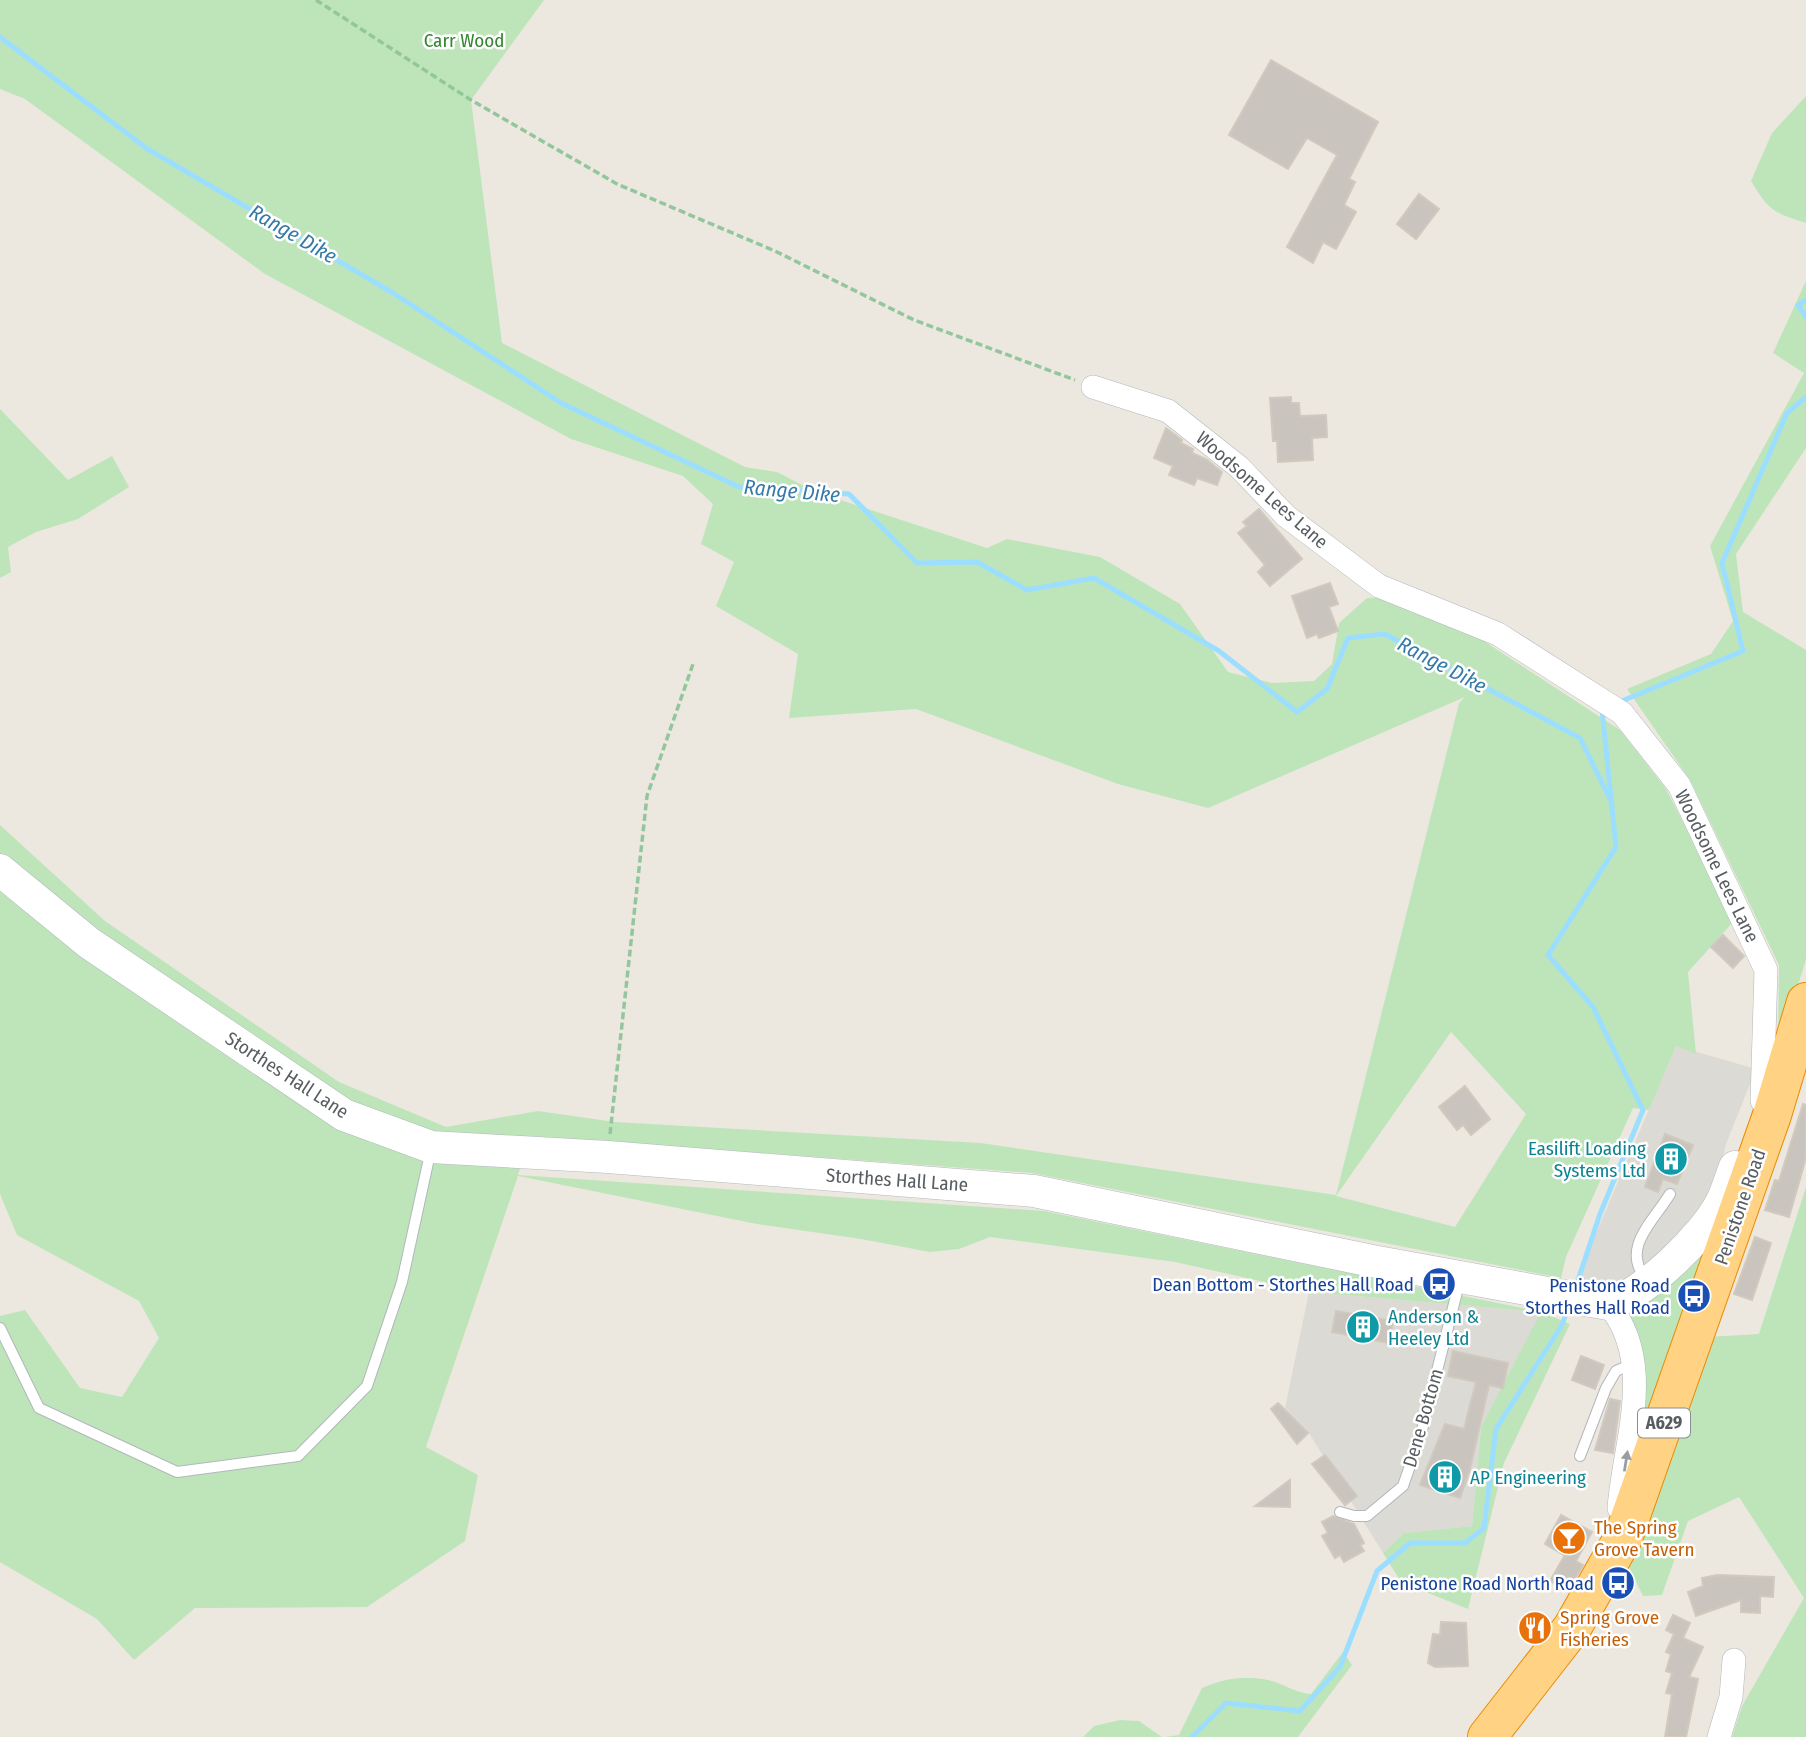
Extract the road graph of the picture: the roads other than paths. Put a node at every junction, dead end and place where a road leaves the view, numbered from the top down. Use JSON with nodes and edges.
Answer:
{"nodes":[{"id":1,"x":1093,"y":387,"type":"road end"},
{"id":2,"x":0,"y":870,"type":"edge"},
{"id":3,"x":1806,"y":1002,"type":"edge"},
{"id":4,"x":1772,"y":1115,"type":"junction"},
{"id":5,"x":431,"y":1147,"type":"junction"},
{"id":6,"x":1670,"y":1194,"type":"dead end"},
{"id":7,"x":1460,"y":1278,"type":"junction"},
{"id":8,"x":1648,"y":1282,"type":"junction"},
{"id":9,"x":1601,"y":1303,"type":"junction"},
{"id":10,"x":0,"y":1328,"type":"edge"},
{"id":11,"x":1632,"y":1364,"type":"junction"},
{"id":12,"x":1580,"y":1456,"type":"dead end"},
{"id":13,"x":1340,"y":1512,"type":"dead end"},
{"id":14,"x":1627,"y":1527,"type":"junction"},
{"id":15,"x":1734,"y":1660,"type":"dead end"},
{"id":16,"x":1501,"y":1728,"type":"edge"},
{"id":17,"x":1719,"y":1737,"type":"edge"}],
"edges":[{"from":1,"to":4,"type":"street","name":"Woodsome Lees Lane"},
{"from":2,"to":5,"type":"street","name":"Storthes Hall Lane"},
{"from":3,"to":4,"type":"highway","name":"Penistone Road","number":"A629"},
{"from":4,"to":8,"type":"street"},
{"from":4,"to":14,"type":"highway","name":"Penistone Road","number":"A629"},
{"from":5,"to":7,"type":"street","name":"Storthes Hall Lane"},
{"from":5,"to":10,"type":"lane"},
{"from":6,"to":8,"type":"lane"},
{"from":7,"to":9,"type":"street","name":"Storthes Hall Lane"},
{"from":7,"to":13,"type":"lane","name":"Dene Bottom"},
{"from":8,"to":9,"type":"street"},
{"from":9,"to":11,"type":"street"},
{"from":11,"to":12,"type":"lane"},
{"from":14,"to":11,"type":"street","one_way":true},
{"from":14,"to":16,"type":"highway","name":"Penistone Road","number":"A629"},
{"from":15,"to":17,"type":"street"}]}
